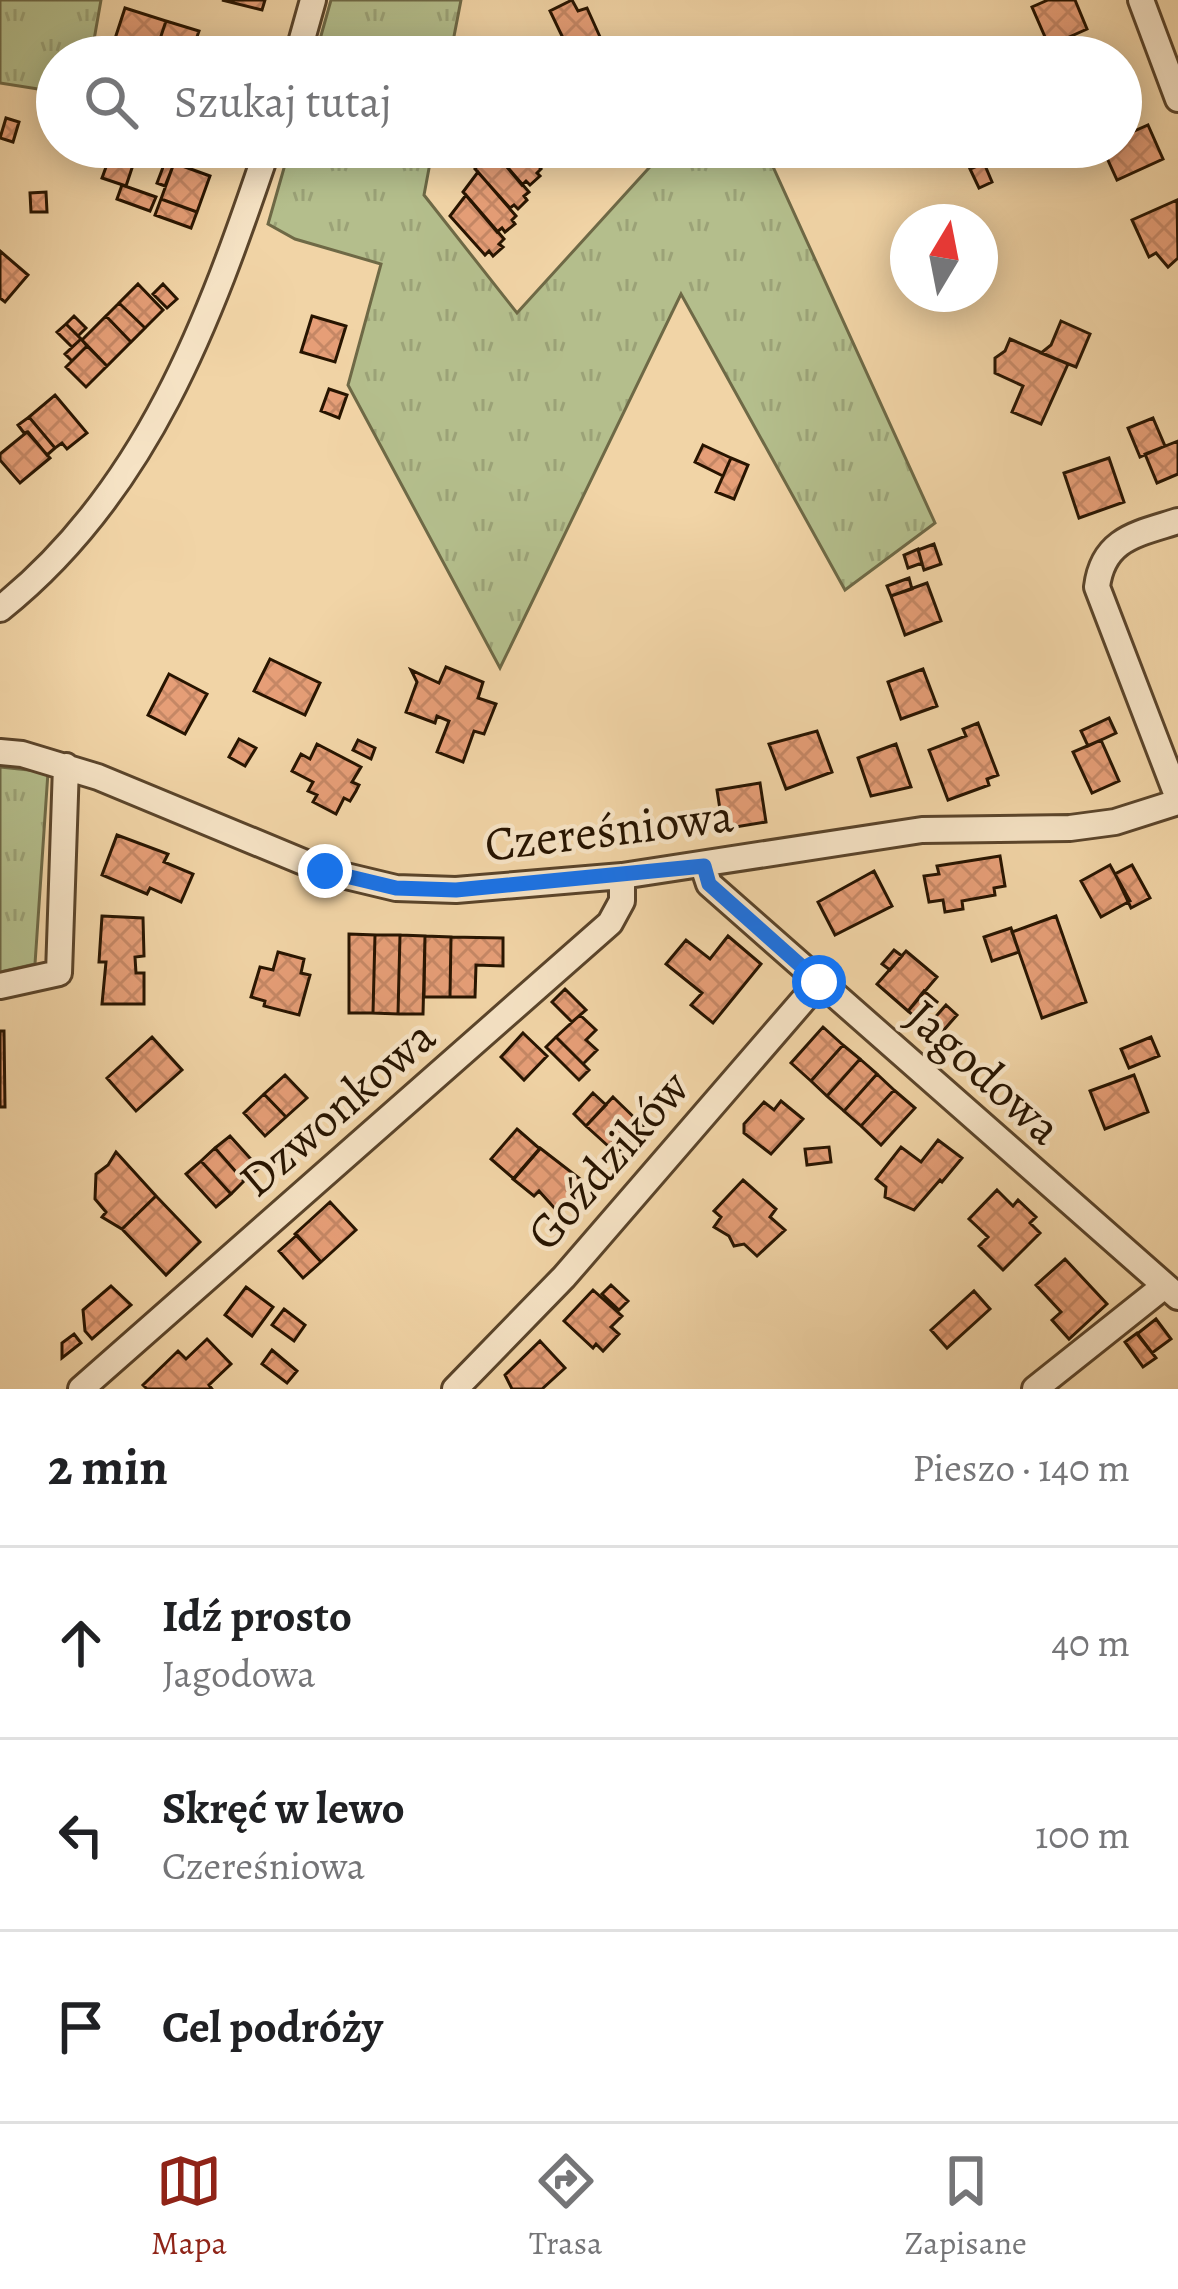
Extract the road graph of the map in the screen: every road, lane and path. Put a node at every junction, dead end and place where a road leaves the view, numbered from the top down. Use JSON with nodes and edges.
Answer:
{"nodes":[{"id":1,"x":313,"y":0,"type":"edge"},
{"id":2,"x":1141,"y":0,"type":"edge"},
{"id":3,"x":304,"y":36,"type":"edge"},
{"id":4,"x":1178,"y":99,"type":"edge"},
{"id":5,"x":260,"y":168,"type":"edge"},
{"id":6,"x":1178,"y":520,"type":"edge"},
{"id":7,"x":0,"y":609,"type":"edge"},
{"id":8,"x":0,"y":752,"type":"edge"},
{"id":9,"x":66,"y":766,"type":"junction"},
{"id":10,"x":1178,"y":800,"type":"edge"},
{"id":11,"x":704,"y":866,"type":"junction"},
{"id":12,"x":622,"y":876,"type":"junction"},
{"id":13,"x":819,"y":982,"type":"junction"},
{"id":14,"x":0,"y":986,"type":"edge"},
{"id":15,"x":1171,"y":1292,"type":"edge"},
{"id":16,"x":81,"y":1389,"type":"edge"},
{"id":17,"x":455,"y":1389,"type":"edge"},
{"id":18,"x":1036,"y":1389,"type":"edge"}],
"edges":[{"from":1,"to":3,"type":"street"},
{"from":2,"to":4,"type":"street"},
{"from":5,"to":7,"type":"street"},
{"from":6,"to":10,"type":"street","name":"Czereśniowa"},
{"from":8,"to":9,"type":"street","name":"Czereśniowa"},
{"from":9,"to":12,"type":"street","name":"Czereśniowa"},
{"from":9,"to":14,"type":"street"},
{"from":10,"to":11,"type":"street","name":"Czereśniowa"},
{"from":11,"to":12,"type":"street","name":"Czereśniowa"},
{"from":11,"to":13,"type":"street","name":"Jagodowa"},
{"from":12,"to":16,"type":"street","name":"Dzwonkowa"},
{"from":13,"to":15,"type":"street","name":"Jagodowa"},
{"from":13,"to":17,"type":"street","name":"Goździków"},
{"from":15,"to":18,"type":"street","name":"Jagodowa"}]}
